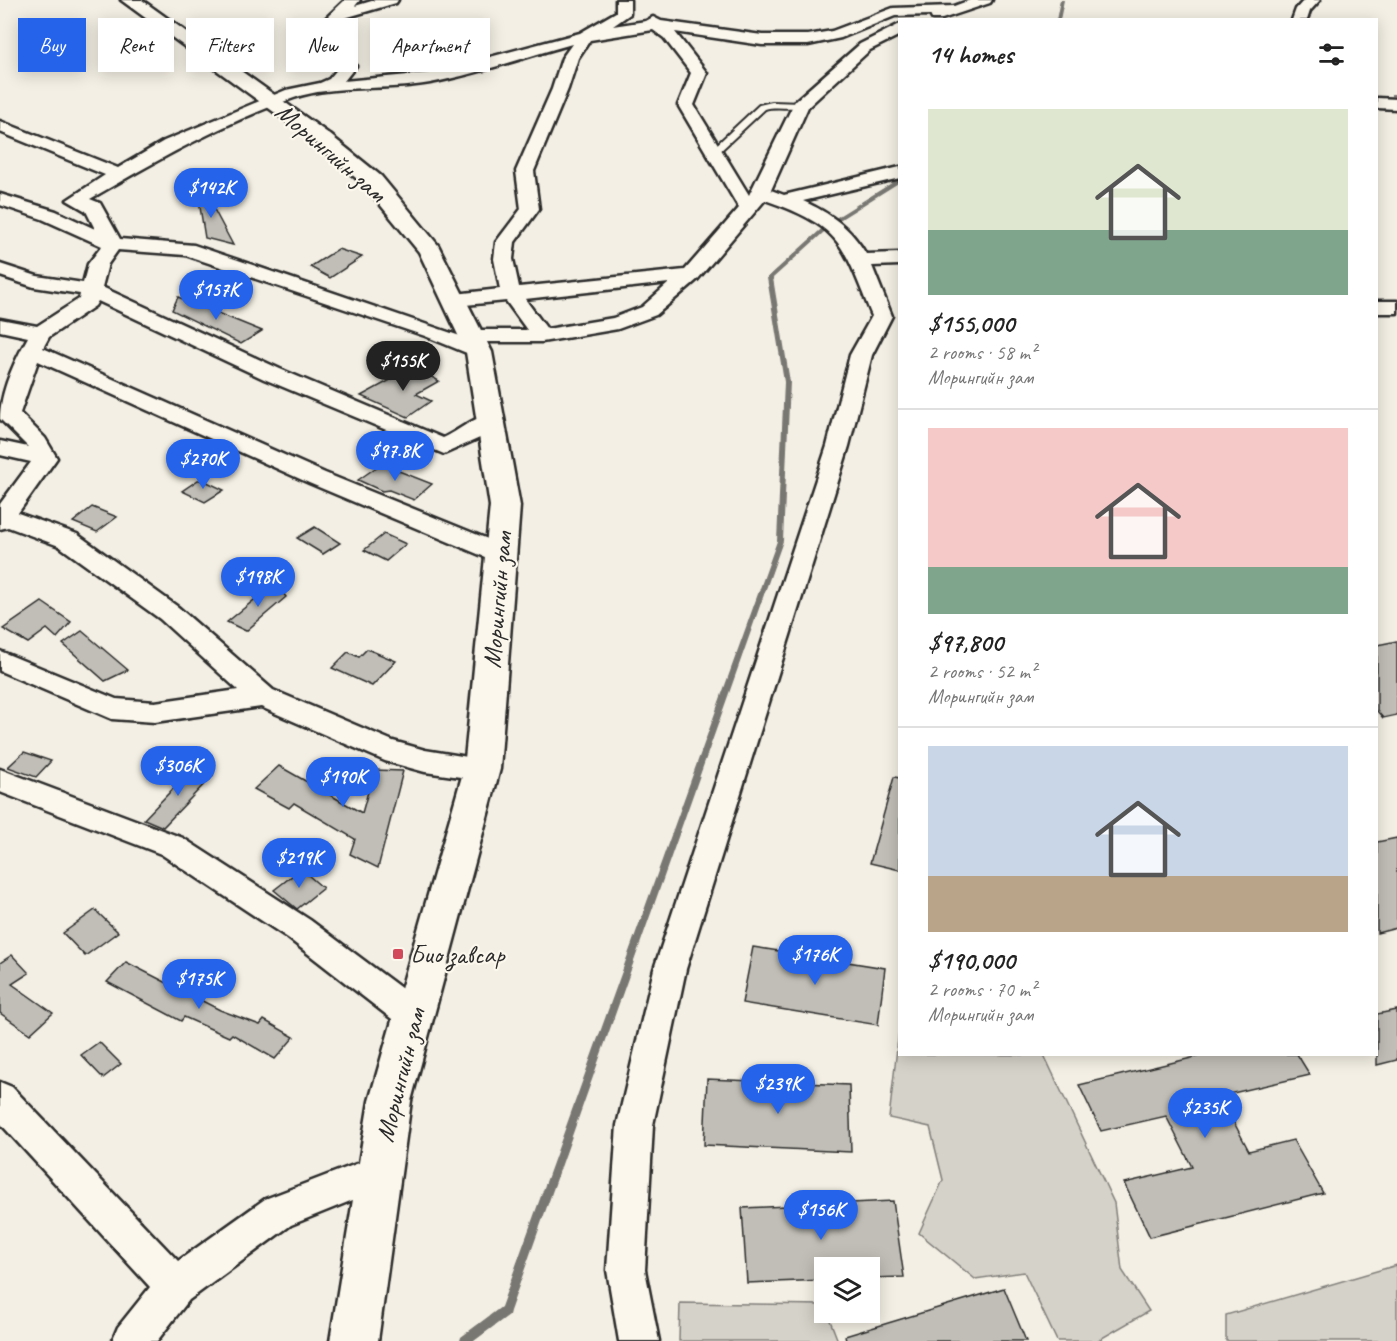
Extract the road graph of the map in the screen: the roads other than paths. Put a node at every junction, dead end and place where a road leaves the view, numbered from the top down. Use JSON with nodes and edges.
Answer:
{"nodes":[{"id":1,"x":130,"y":0,"type":"edge"},
{"id":2,"x":353,"y":0,"type":"edge"},
{"id":3,"x":390,"y":0,"type":"edge"},
{"id":4,"x":985,"y":0,"type":"edge"},
{"id":5,"x":1313,"y":0,"type":"edge"},
{"id":6,"x":634,"y":4,"type":"edge"},
{"id":7,"x":954,"y":10,"type":"junction"},
{"id":8,"x":336,"y":16,"type":"junction"},
{"id":9,"x":932,"y":18,"type":"edge"},
{"id":10,"x":1300,"y":18,"type":"edge"},
{"id":11,"x":657,"y":25,"type":"junction"},
{"id":12,"x":898,"y":30,"type":"edge"},
{"id":13,"x":585,"y":36,"type":"junction"},
{"id":14,"x":326,"y":87,"type":"junction"},
{"id":15,"x":273,"y":101,"type":"junction"},
{"id":16,"x":1378,"y":103,"type":"edge"},
{"id":17,"x":1397,"y":104,"type":"edge"},
{"id":18,"x":801,"y":105,"type":"junction"},
{"id":19,"x":0,"y":126,"type":"edge"},
{"id":20,"x":714,"y":152,"type":"junction"},
{"id":21,"x":898,"y":173,"type":"edge"},
{"id":22,"x":118,"y":174,"type":"junction"},
{"id":23,"x":0,"y":199,"type":"edge"},
{"id":24,"x":755,"y":200,"type":"junction"},
{"id":25,"x":784,"y":200,"type":"junction"},
{"id":26,"x":113,"y":244,"type":"junction"},
{"id":27,"x":898,"y":259,"type":"edge"},
{"id":28,"x":858,"y":260,"type":"junction"},
{"id":29,"x":0,"y":270,"type":"edge"},
{"id":30,"x":691,"y":275,"type":"junction"},
{"id":31,"x":91,"y":290,"type":"junction"},
{"id":32,"x":511,"y":294,"type":"junction"},
{"id":33,"x":455,"y":300,"type":"junction"},
{"id":34,"x":1378,"y":307,"type":"edge"},
{"id":35,"x":1397,"y":308,"type":"edge"},
{"id":36,"x":0,"y":325,"type":"edge"},
{"id":37,"x":542,"y":336,"type":"junction"},
{"id":38,"x":36,"y":341,"type":"junction"},
{"id":39,"x":475,"y":344,"type":"junction"},
{"id":40,"x":489,"y":420,"type":"junction"},
{"id":41,"x":0,"y":448,"type":"edge"},
{"id":42,"x":45,"y":458,"type":"junction"},
{"id":43,"x":2,"y":518,"type":"edge"},
{"id":44,"x":501,"y":554,"type":"junction"},
{"id":45,"x":0,"y":660,"type":"edge"},
{"id":46,"x":263,"y":697,"type":"junction"},
{"id":47,"x":482,"y":769,"type":"junction"},
{"id":48,"x":0,"y":780,"type":"edge"},
{"id":49,"x":414,"y":1016,"type":"junction"},
{"id":50,"x":0,"y":1098,"type":"edge"},
{"id":51,"x":377,"y":1173,"type":"junction"},
{"id":52,"x":175,"y":1286,"type":"junction"},
{"id":53,"x":132,"y":1341,"type":"edge"},
{"id":54,"x":354,"y":1341,"type":"edge"},
{"id":55,"x":639,"y":1341,"type":"edge"}],
"edges":[{"from":1,"to":15,"type":"main road","name":"Морингийн зам"},
{"from":2,"to":8,"type":"street"},
{"from":3,"to":8,"type":"street"},
{"from":4,"to":7,"type":"street"},
{"from":5,"to":10,"type":"street"},
{"from":6,"to":11,"type":"street"},
{"from":6,"to":13,"type":"street"},
{"from":7,"to":9,"type":"street"},
{"from":7,"to":11,"type":"street"},
{"from":8,"to":14,"type":"street"},
{"from":11,"to":13,"type":"street"},
{"from":11,"to":20,"type":"street"},
{"from":12,"to":18,"type":"street"},
{"from":13,"to":14,"type":"street"},
{"from":13,"to":32,"type":"street"},
{"from":14,"to":15,"type":"street"},
{"from":15,"to":22,"type":"street"},
{"from":15,"to":33,"type":"main road","name":"Морингийн зам"},
{"from":16,"to":17,"type":"street"},
{"from":18,"to":20,"type":"lane"},
{"from":18,"to":24,"type":"street"},
{"from":19,"to":22,"type":"street"},
{"from":20,"to":24,"type":"street"},
{"from":21,"to":25,"type":"street"},
{"from":22,"to":26,"type":"street"},
{"from":23,"to":26,"type":"street"},
{"from":24,"to":25,"type":"street"},
{"from":24,"to":30,"type":"street"},
{"from":25,"to":28,"type":"street"},
{"from":26,"to":31,"type":"street"},
{"from":26,"to":39,"type":"street"},
{"from":27,"to":28,"type":"street"},
{"from":28,"to":55,"type":"street"},
{"from":29,"to":31,"type":"street"},
{"from":30,"to":32,"type":"street"},
{"from":30,"to":37,"type":"street"},
{"from":31,"to":38,"type":"street"},
{"from":31,"to":40,"type":"street"},
{"from":32,"to":33,"type":"street"},
{"from":32,"to":37,"type":"street"},
{"from":33,"to":39,"type":"main road","name":"Морингийн зам"},
{"from":34,"to":35,"type":"street"},
{"from":36,"to":38,"type":"street"},
{"from":37,"to":39,"type":"street"},
{"from":38,"to":42,"type":"street"},
{"from":38,"to":44,"type":"street"},
{"from":39,"to":40,"type":"main road","name":"Морингийн зам"},
{"from":40,"to":44,"type":"main road","name":"Морингийн зам"},
{"from":41,"to":42,"type":"street"},
{"from":42,"to":43,"type":"street"},
{"from":43,"to":46,"type":"street"},
{"from":44,"to":47,"type":"main road","name":"Морингийн зам"},
{"from":45,"to":46,"type":"street"},
{"from":46,"to":47,"type":"street"},
{"from":47,"to":49,"type":"main road","name":"Морингийн зам"},
{"from":48,"to":49,"type":"street"},
{"from":49,"to":51,"type":"main road","name":"Морингийн зам"},
{"from":50,"to":52,"type":"street"},
{"from":51,"to":52,"type":"street"},
{"from":51,"to":54,"type":"main road","name":"Морингийн зам"},
{"from":52,"to":53,"type":"street"}]}
